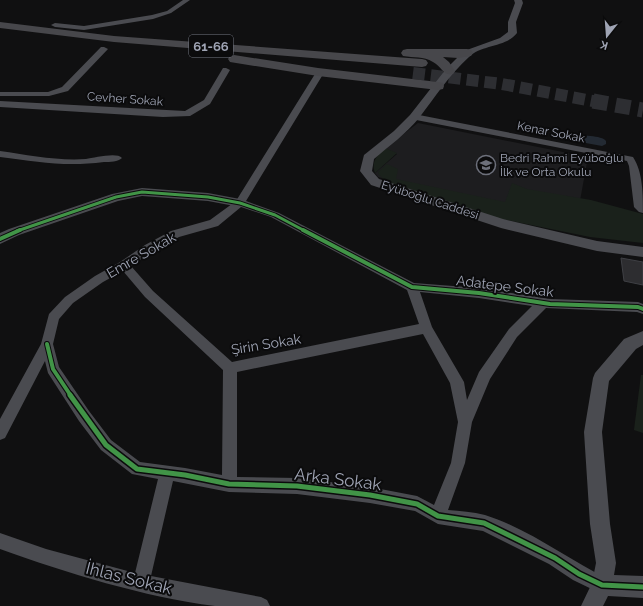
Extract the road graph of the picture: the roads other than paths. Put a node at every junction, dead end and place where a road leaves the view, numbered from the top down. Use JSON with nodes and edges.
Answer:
{"nodes":[{"id":1,"x":184,"y":0,"type":"edge"},
{"id":2,"x":518,"y":0,"type":"edge"},
{"id":3,"x":0,"y":25,"type":"edge"},
{"id":4,"x":55,"y":25,"type":"dead end"},
{"id":5,"x":68,"y":45,"type":"dead end"},
{"id":6,"x":104,"y":49,"type":"junction"},
{"id":7,"x":467,"y":53,"type":"junction"},
{"id":8,"x":420,"y":58,"type":"junction"},
{"id":9,"x":229,"y":65,"type":"junction"},
{"id":10,"x":449,"y":71,"type":"junction"},
{"id":11,"x":413,"y":73,"type":"tunnel mouth"},
{"id":12,"x":318,"y":76,"type":"dead end"},
{"id":13,"x":438,"y":86,"type":"junction"},
{"id":14,"x":0,"y":94,"type":"edge"},
{"id":15,"x":0,"y":104,"type":"edge"},
{"id":16,"x":414,"y":117,"type":"junction"},
{"id":17,"x":0,"y":154,"type":"edge"},
{"id":18,"x":117,"y":158,"type":"dead end"},
{"id":19,"x":240,"y":203,"type":"junction"},
{"id":20,"x":643,"y":210,"type":"edge"},
{"id":21,"x":0,"y":239,"type":"edge"},
{"id":22,"x":643,"y":252,"type":"edge"},
{"id":23,"x":124,"y":265,"type":"junction"},
{"id":24,"x":412,"y":287,"type":"junction"},
{"id":25,"x":543,"y":302,"type":"junction"},
{"id":26,"x":643,"y":309,"type":"edge"},
{"id":27,"x":426,"y":328,"type":"junction"},
{"id":28,"x":643,"y":337,"type":"edge"},
{"id":29,"x":47,"y":344,"type":"junction"},
{"id":30,"x":230,"y":368,"type":"junction"},
{"id":31,"x":465,"y":422,"type":"junction"},
{"id":32,"x":0,"y":433,"type":"edge"},
{"id":33,"x":167,"y":473,"type":"junction"},
{"id":34,"x":229,"y":484,"type":"junction"},
{"id":35,"x":438,"y":516,"type":"junction"},
{"id":36,"x":0,"y":541,"type":"edge"},
{"id":37,"x":141,"y":584,"type":"junction"},
{"id":38,"x":602,"y":585,"type":"junction"},
{"id":39,"x":643,"y":588,"type":"edge"},
{"id":40,"x":261,"y":606,"type":"edge"},
{"id":41,"x":592,"y":606,"type":"edge"}],
"edges":[{"from":1,"to":4,"type":"street"},
{"from":2,"to":7,"type":"street","name":"Eyüboğlu Caddesi"},
{"from":3,"to":8,"type":"main road","number":"61-66"},
{"from":5,"to":6,"type":"main road","number":"61-66"},
{"from":6,"to":9,"type":"main road","number":"61-66"},
{"from":6,"to":14,"type":"street"},
{"from":7,"to":8,"type":"main road","number":"61-66"},
{"from":7,"to":10,"type":"street","name":"Eyüboğlu Caddesi"},
{"from":8,"to":10,"type":"main road","number":"61-66"},
{"from":9,"to":11,"type":"main road","number":"61-66"},
{"from":9,"to":13,"type":"main road","number":"61-66"},
{"from":9,"to":15,"type":"street","name":"Cevher Sokak"},
{"from":10,"to":13,"type":"street","name":"Eyüboğlu Caddesi"},
{"from":12,"to":19,"type":"street","name":"Emre Sokak"},
{"from":13,"to":16,"type":"street","name":"Eyüboğlu Caddesi"},
{"from":16,"to":20,"type":"street","name":"Kenar Sokak"},
{"from":16,"to":22,"type":"street","name":"Eyüboğlu Caddesi"},
{"from":17,"to":18,"type":"street"},
{"from":19,"to":21,"type":"street"},
{"from":19,"to":23,"type":"street","name":"Emre Sokak"},
{"from":19,"to":24,"type":"street","name":"Adatepe Sokak"},
{"from":23,"to":29,"type":"street","name":"Emre Sokak"},
{"from":23,"to":30,"type":"street","name":"Şirin Sokak"},
{"from":24,"to":25,"type":"street","name":"Adatepe Sokak"},
{"from":24,"to":27,"type":"street"},
{"from":25,"to":26,"type":"street","name":"Adatepe Sokak"},
{"from":25,"to":31,"type":"street"},
{"from":27,"to":30,"type":"street","name":"Şirin Sokak"},
{"from":27,"to":31,"type":"street"},
{"from":28,"to":38,"type":"street"},
{"from":29,"to":32,"type":"street","name":"Emre Sokak"},
{"from":29,"to":33,"type":"street","name":"Arka Sokak"},
{"from":30,"to":34,"type":"street"},
{"from":31,"to":35,"type":"street"},
{"from":33,"to":34,"type":"street","name":"Arka Sokak"},
{"from":33,"to":37,"type":"street"},
{"from":34,"to":35,"type":"street","name":"Arka Sokak"},
{"from":35,"to":38,"type":"street","name":"Arka Sokak"},
{"from":36,"to":37,"type":"street","name":"İhlas Sokak"},
{"from":37,"to":40,"type":"street","name":"İhlas Sokak"},
{"from":38,"to":39,"type":"street"},
{"from":38,"to":41,"type":"street"}]}
